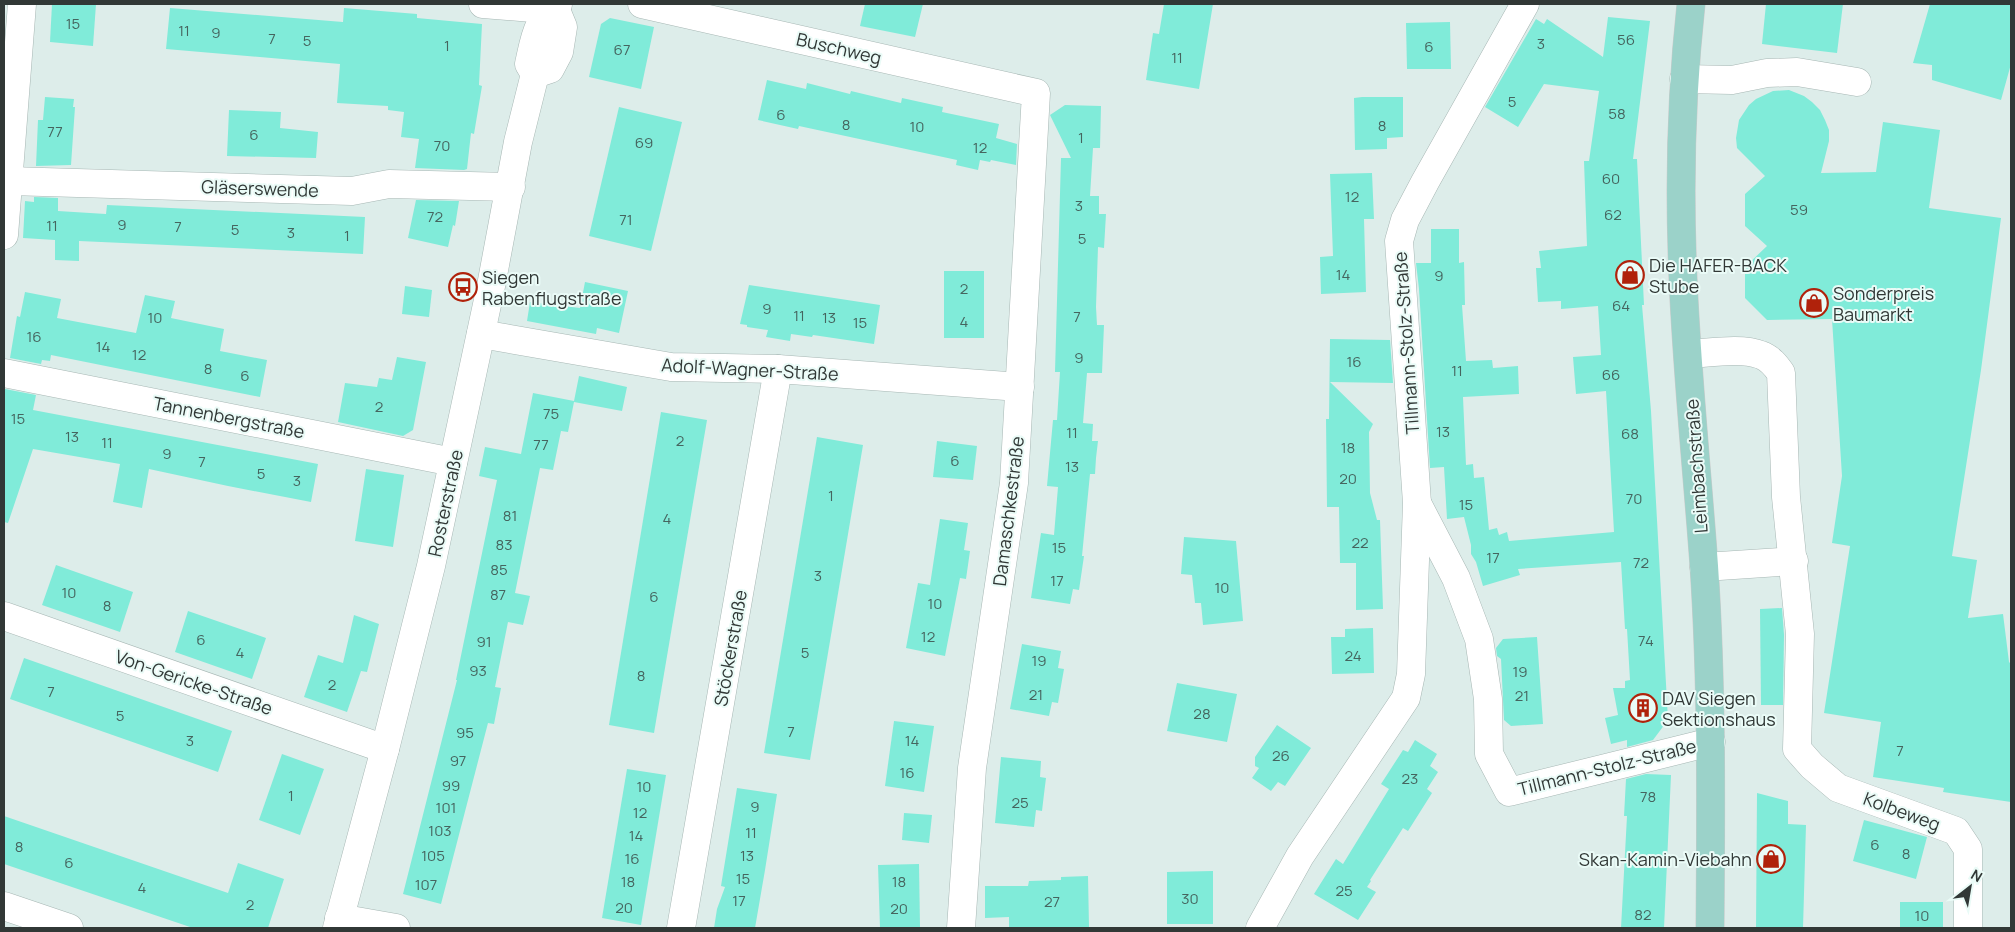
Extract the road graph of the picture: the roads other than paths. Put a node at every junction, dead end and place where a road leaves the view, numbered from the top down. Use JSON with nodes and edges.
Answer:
{"nodes":[{"id":1,"x":22,"y":4,"type":"edge"},
{"id":2,"x":483,"y":4,"type":"edge"},
{"id":3,"x":642,"y":4,"type":"edge"},
{"id":4,"x":1525,"y":4,"type":"edge"},
{"id":5,"x":1691,"y":4,"type":"edge"},
{"id":6,"x":557,"y":7,"type":"edge"},
{"id":7,"x":1684,"y":78,"type":"junction"},
{"id":8,"x":1857,"y":82,"type":"dead end"},
{"id":9,"x":1036,"y":93,"type":"joint"},
{"id":10,"x":9,"y":181,"type":"junction"},
{"id":11,"x":511,"y":187,"type":"junction"},
{"id":12,"x":4,"y":235,"type":"edge"},
{"id":13,"x":481,"y":334,"type":"junction"},
{"id":14,"x":1688,"y":354,"type":"junction"},
{"id":15,"x":778,"y":369,"type":"junction"},
{"id":16,"x":4,"y":373,"type":"edge"},
{"id":17,"x":1020,"y":387,"type":"junction"},
{"id":18,"x":454,"y":462,"type":"junction"},
{"id":19,"x":1417,"y":503,"type":"junction"},
{"id":20,"x":1794,"y":560,"type":"junction"},
{"id":21,"x":1704,"y":567,"type":"junction"},
{"id":22,"x":4,"y":616,"type":"edge"},
{"id":23,"x":1712,"y":742,"type":"junction"},
{"id":24,"x":385,"y":749,"type":"junction"},
{"id":25,"x":4,"y":906,"type":"edge"},
{"id":26,"x":338,"y":923,"type":"edge"},
{"id":27,"x":69,"y":928,"type":"edge"},
{"id":28,"x":396,"y":928,"type":"edge"},
{"id":29,"x":681,"y":928,"type":"edge"},
{"id":30,"x":961,"y":928,"type":"edge"},
{"id":31,"x":1260,"y":928,"type":"edge"},
{"id":32,"x":1710,"y":928,"type":"edge"},
{"id":33,"x":1968,"y":928,"type":"edge"}],
"edges":[{"from":1,"to":10,"type":"street"},
{"from":2,"to":6,"type":"street"},
{"from":3,"to":9,"type":"street","name":"Buschweg"},
{"from":4,"to":19,"type":"street","name":"Tillmann-Stolz-Straße"},
{"from":5,"to":7,"type":"main road","name":"Leimbachstraße"},
{"from":6,"to":11,"type":"street","name":"Rosterstraße"},
{"from":7,"to":8,"type":"street"},
{"from":7,"to":14,"type":"main road","name":"Leimbachstraße"},
{"from":9,"to":17,"type":"street","name":"Damaschkestraße"},
{"from":10,"to":11,"type":"street","name":"Gläserswende"},
{"from":10,"to":12,"type":"street"},
{"from":11,"to":13,"type":"street","name":"Rosterstraße"},
{"from":13,"to":15,"type":"street","name":"Adolf-Wagner-Straße"},
{"from":13,"to":18,"type":"street","name":"Rosterstraße"},
{"from":14,"to":20,"type":"street"},
{"from":14,"to":21,"type":"main road","name":"Leimbachstraße"},
{"from":15,"to":17,"type":"street","name":"Adolf-Wagner-Straße"},
{"from":15,"to":29,"type":"street","name":"Stöckerstraße"},
{"from":16,"to":18,"type":"street","name":"Tannenbergstraße"},
{"from":17,"to":30,"type":"street","name":"Damaschkestraße"},
{"from":18,"to":24,"type":"street","name":"Rosterstraße"},
{"from":19,"to":23,"type":"street","name":"Tillmann-Stolz-Straße"},
{"from":19,"to":31,"type":"street","name":"Tillmann-Stolz-Straße"},
{"from":20,"to":21,"type":"street"},
{"from":20,"to":33,"type":"street","name":"Kolbeweg"},
{"from":21,"to":23,"type":"main road","name":"Leimbachstraße"},
{"from":22,"to":24,"type":"street","name":"Von-Gericke-Straße"},
{"from":23,"to":32,"type":"main road","name":"Leimbachstraße"},
{"from":24,"to":26,"type":"street","name":"Rosterstraße"},
{"from":25,"to":27,"type":"street"},
{"from":26,"to":28,"type":"street"}]}
